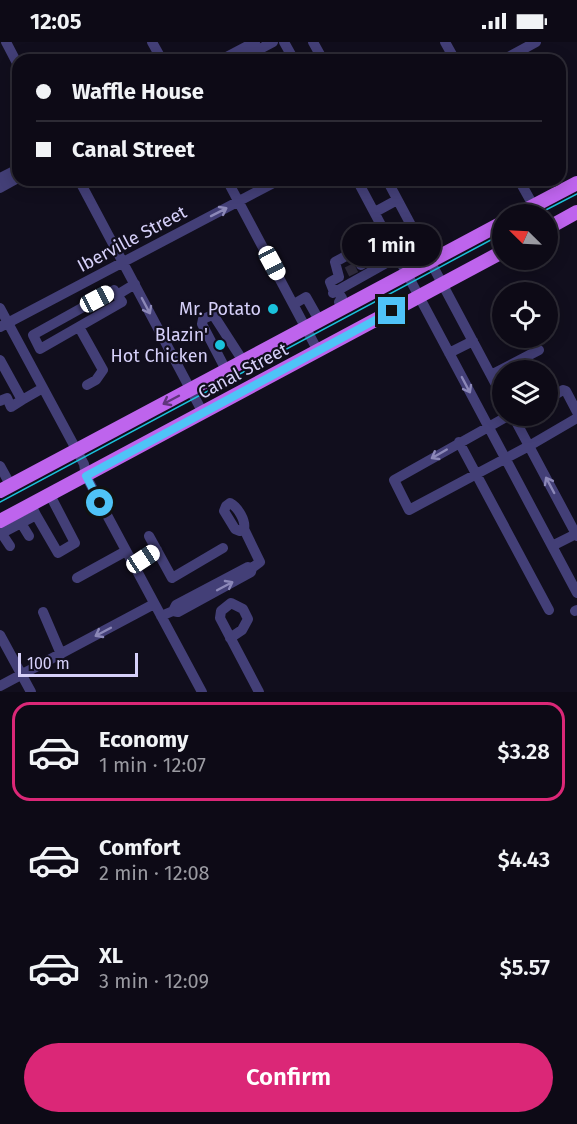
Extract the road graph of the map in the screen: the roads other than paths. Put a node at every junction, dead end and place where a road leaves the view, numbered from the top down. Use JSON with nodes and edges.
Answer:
{"nodes":[{"id":1,"x":255,"y":42,"type":"edge"},
{"id":2,"x":273,"y":42,"type":"edge"},
{"id":3,"x":536,"y":42,"type":"edge"},
{"id":4,"x":232,"y":54,"type":"edge"},
{"id":5,"x":250,"y":54,"type":"edge"},
{"id":6,"x":513,"y":54,"type":"edge"},
{"id":7,"x":577,"y":183,"type":"edge"},
{"id":8,"x":82,"y":186,"type":"edge"},
{"id":9,"x":230,"y":186,"type":"edge"},
{"id":10,"x":268,"y":186,"type":"edge"},
{"id":11,"x":360,"y":186,"type":"edge"},
{"id":12,"x":390,"y":186,"type":"edge"},
{"id":13,"x":522,"y":186,"type":"edge"},
{"id":14,"x":398,"y":200,"type":"junction"},
{"id":15,"x":238,"y":202,"type":"junction"},
{"id":16,"x":532,"y":204,"type":"edge"},
{"id":17,"x":544,"y":204,"type":"edge"},
{"id":18,"x":375,"y":212,"type":"junction"},
{"id":19,"x":577,"y":212,"type":"edge"},
{"id":20,"x":558,"y":222,"type":"edge"},
{"id":21,"x":492,"y":228,"type":"edge"},
{"id":22,"x":386,"y":233,"type":"junction"},
{"id":23,"x":373,"y":241,"type":"junction"},
{"id":24,"x":398,"y":256,"type":"junction"},
{"id":25,"x":492,"y":257,"type":"edge"},
{"id":26,"x":383,"y":259,"type":"junction"},
{"id":27,"x":123,"y":262,"type":"junction"},
{"id":28,"x":431,"y":262,"type":"junction"},
{"id":29,"x":365,"y":265,"type":"junction"},
{"id":30,"x":408,"y":274,"type":"junction"},
{"id":31,"x":135,"y":284,"type":"junction"},
{"id":32,"x":443,"y":284,"type":"junction"},
{"id":33,"x":383,"y":287,"type":"junction"},
{"id":34,"x":117,"y":295,"type":"junction"},
{"id":35,"x":419,"y":297,"type":"junction"},
{"id":36,"x":51,"y":300,"type":"junction"},
{"id":37,"x":338,"y":301,"type":"junction"},
{"id":38,"x":294,"y":304,"type":"junction"},
{"id":39,"x":0,"y":308,"type":"edge"},
{"id":40,"x":62,"y":318,"type":"junction"},
{"id":41,"x":322,"y":319,"type":"junction"},
{"id":42,"x":4,"y":325,"type":"edge"},
{"id":43,"x":79,"y":327,"type":"junction"},
{"id":44,"x":306,"y":327,"type":"junction"},
{"id":45,"x":35,"y":339,"type":"junction"},
{"id":46,"x":336,"y":341,"type":"junction"},
{"id":47,"x":473,"y":341,"type":"junction"},
{"id":48,"x":21,"y":347,"type":"junction"},
{"id":49,"x":539,"y":350,"type":"dead end"},
{"id":50,"x":318,"y":351,"type":"junction"},
{"id":51,"x":449,"y":353,"type":"junction"},
{"id":52,"x":0,"y":360,"type":"edge"},
{"id":53,"x":243,"y":361,"type":"junction"},
{"id":54,"x":226,"y":370,"type":"junction"},
{"id":55,"x":491,"y":375,"type":"joint"},
{"id":56,"x":87,"y":385,"type":"dead end"},
{"id":57,"x":43,"y":388,"type":"junction"},
{"id":58,"x":191,"y":389,"type":"junction"},
{"id":59,"x":558,"y":393,"type":"edge"},
{"id":60,"x":22,"y":400,"type":"junction"},
{"id":61,"x":0,"y":401,"type":"edge"},
{"id":62,"x":577,"y":412,"type":"edge"},
{"id":63,"x":203,"y":413,"type":"junction"},
{"id":64,"x":577,"y":418,"type":"edge"},
{"id":65,"x":492,"y":424,"type":"edge"},
{"id":66,"x":488,"y":426,"type":"junction"},
{"id":67,"x":518,"y":426,"type":"edge"},
{"id":68,"x":459,"y":442,"type":"junction"},
{"id":69,"x":529,"y":446,"type":"junction"},
{"id":70,"x":76,"y":450,"type":"junction"},
{"id":71,"x":505,"y":458,"type":"junction"},
{"id":72,"x":0,"y":466,"type":"edge"},
{"id":73,"x":476,"y":474,"type":"junction"},
{"id":74,"x":86,"y":476,"type":"junction"},
{"id":75,"x":5,"y":488,"type":"edge"},
{"id":76,"x":50,"y":495,"type":"junction"},
{"id":77,"x":34,"y":510,"type":"junction"},
{"id":78,"x":18,"y":518,"type":"junction"},
{"id":79,"x":243,"y":529,"type":"dead end"},
{"id":80,"x":0,"y":530,"type":"edge"},
{"id":81,"x":576,"y":535,"type":"edge"},
{"id":82,"x":29,"y":536,"type":"dead end"},
{"id":83,"x":149,"y":536,"type":"dead end"},
{"id":84,"x":10,"y":546,"type":"dead end"},
{"id":85,"x":552,"y":546,"type":"junction"},
{"id":86,"x":223,"y":548,"type":"dead end"},
{"id":87,"x":157,"y":550,"type":"junction"},
{"id":88,"x":126,"y":551,"type":"junction"},
{"id":89,"x":134,"y":565,"type":"junction"},
{"id":90,"x":77,"y":578,"type":"dead end"},
{"id":91,"x":577,"y":593,"type":"edge"},
{"id":92,"x":154,"y":604,"type":"junction"},
{"id":93,"x":549,"y":610,"type":"dead end"},
{"id":94,"x":43,"y":612,"type":"dead end"},
{"id":95,"x":161,"y":616,"type":"junction"},
{"id":96,"x":0,"y":635,"type":"edge"},
{"id":97,"x":230,"y":638,"type":"dead end"},
{"id":98,"x":61,"y":654,"type":"junction"},
{"id":99,"x":22,"y":675,"type":"junction"},
{"id":100,"x":0,"y":686,"type":"edge"},
{"id":101,"x":31,"y":692,"type":"edge"},
{"id":102,"x":202,"y":692,"type":"edge"},
{"id":103,"x":259,"y":692,"type":"edge"}],
"edges":[{"from":1,"to":4,"type":"street"},
{"from":2,"to":5,"type":"street"},
{"from":3,"to":6,"type":"street"},
{"from":7,"to":17,"type":"main road"},
{"from":8,"to":27,"type":"street"},
{"from":9,"to":15,"type":"street"},
{"from":10,"to":15,"type":"street","name":"Iberville Street"},
{"from":11,"to":18,"type":"street"},
{"from":12,"to":14,"type":"street"},
{"from":13,"to":16,"type":"street"},
{"from":14,"to":18,"type":"street"},
{"from":14,"to":28,"type":"street"},
{"from":27,"to":15,"type":"street","name":"Iberville Street","one_way":true},
{"from":15,"to":38,"type":"street"},
{"from":18,"to":22,"type":"street"},
{"from":19,"to":20,"type":"main road"},
{"from":21,"to":28,"type":"main road","name":"Canal Street"},
{"from":22,"to":23,"type":"street"},
{"from":22,"to":24,"type":"street"},
{"from":23,"to":26,"type":"street"},
{"from":23,"to":37,"type":"street"},
{"from":24,"to":26,"type":"street"},
{"from":24,"to":30,"type":"street"},
{"from":25,"to":32,"type":"main road","name":"Canal Street"},
{"from":26,"to":29,"type":"street"},
{"from":27,"to":31,"type":"street"},
{"from":27,"to":36,"type":"street","name":"Iberville Street"},
{"from":28,"to":30,"type":"main road","name":"Canal Street"},
{"from":28,"to":32,"type":"street"},
{"from":29,"to":33,"type":"street"},
{"from":29,"to":37,"type":"street"},
{"from":30,"to":33,"type":"main road","name":"Canal Street"},
{"from":30,"to":35,"type":"street"},
{"from":31,"to":34,"type":"street"},
{"from":31,"to":58,"type":"street","one_way":true},
{"from":32,"to":35,"type":"main road","name":"Canal Street"},
{"from":32,"to":47,"type":"street"},
{"from":33,"to":37,"type":"main road","name":"Canal Street"},
{"from":34,"to":40,"type":"street"},
{"from":34,"to":43,"type":"street"},
{"from":35,"to":46,"type":"main road","name":"Canal Street"},
{"from":35,"to":51,"type":"street"},
{"from":36,"to":40,"type":"street"},
{"from":36,"to":42,"type":"street","name":"Iberville Street"},
{"from":37,"to":41,"type":"main road","name":"Canal Street"},
{"from":38,"to":41,"type":"street"},
{"from":38,"to":44,"type":"street"},
{"from":39,"to":42,"type":"street"},
{"from":40,"to":45,"type":"street"},
{"from":41,"to":44,"type":"main road","name":"Canal Street"},
{"from":41,"to":46,"type":"main road"},
{"from":42,"to":48,"type":"street"},
{"from":43,"to":45,"type":"street"},
{"from":43,"to":56,"type":"street"},
{"from":44,"to":50,"type":"street"},
{"from":44,"to":53,"type":"main road","name":"Canal Street"},
{"from":45,"to":48,"type":"street"},
{"from":46,"to":50,"type":"main road","name":"Canal Street"},
{"from":47,"to":51,"type":"street"},
{"from":47,"to":55,"type":"street"},
{"from":48,"to":57,"type":"street"},
{"from":49,"to":55,"type":"street"},
{"from":50,"to":63,"type":"main road","name":"Canal Street"},
{"from":51,"to":66,"type":"street","one_way":true},
{"from":52,"to":60,"type":"street"},
{"from":53,"to":54,"type":"main road","name":"Canal Street"},
{"from":53,"to":54,"type":"street"},
{"from":54,"to":58,"type":"main road","name":"Canal Street"},
{"from":57,"to":60,"type":"street"},
{"from":57,"to":70,"type":"street"},
{"from":58,"to":63,"type":"street"},
{"from":58,"to":70,"type":"main road","name":"Canal Street","one_way":true},
{"from":59,"to":62,"type":"street"},
{"from":60,"to":61,"type":"street"},
{"from":63,"to":74,"type":"main road","name":"Canal Street"},
{"from":64,"to":69,"type":"street"},
{"from":65,"to":66,"type":"street"},
{"from":66,"to":68,"type":"street"},
{"from":66,"to":71,"type":"street"},
{"from":67,"to":69,"type":"street"},
{"from":68,"to":73,"type":"street"},
{"from":68,"to":73,"type":"street","one_way":true},
{"from":69,"to":71,"type":"street"},
{"from":81,"to":69,"type":"street","one_way":true},
{"from":70,"to":74,"type":"street"},
{"from":70,"to":75,"type":"main road","name":"Canal Street"},
{"from":71,"to":73,"type":"street"},
{"from":71,"to":85,"type":"street"},
{"from":72,"to":75,"type":"street"},
{"from":73,"to":93,"type":"street"},
{"from":74,"to":76,"type":"main road","name":"Canal Street"},
{"from":74,"to":88,"type":"street"},
{"from":76,"to":77,"type":"main road","name":"Canal Street"},
{"from":76,"to":77,"type":"street"},
{"from":77,"to":78,"type":"main road","name":"Canal Street"},
{"from":78,"to":80,"type":"main road","name":"Canal Street"},
{"from":78,"to":82,"type":"street"},
{"from":79,"to":95,"type":"street"},
{"from":80,"to":84,"type":"street"},
{"from":81,"to":85,"type":"street"},
{"from":83,"to":87,"type":"street"},
{"from":85,"to":91,"type":"street"},
{"from":86,"to":87,"type":"street"},
{"from":87,"to":89,"type":"street"},
{"from":88,"to":89,"type":"street"},
{"from":88,"to":90,"type":"street"},
{"from":89,"to":92,"type":"street"},
{"from":92,"to":95,"type":"street"},
{"from":92,"to":98,"type":"street","one_way":true},
{"from":94,"to":98,"type":"street"},
{"from":95,"to":102,"type":"street"},
{"from":96,"to":99,"type":"street"},
{"from":97,"to":103,"type":"street"},
{"from":98,"to":99,"type":"street"},
{"from":99,"to":100,"type":"street"},
{"from":99,"to":101,"type":"street"}]}
